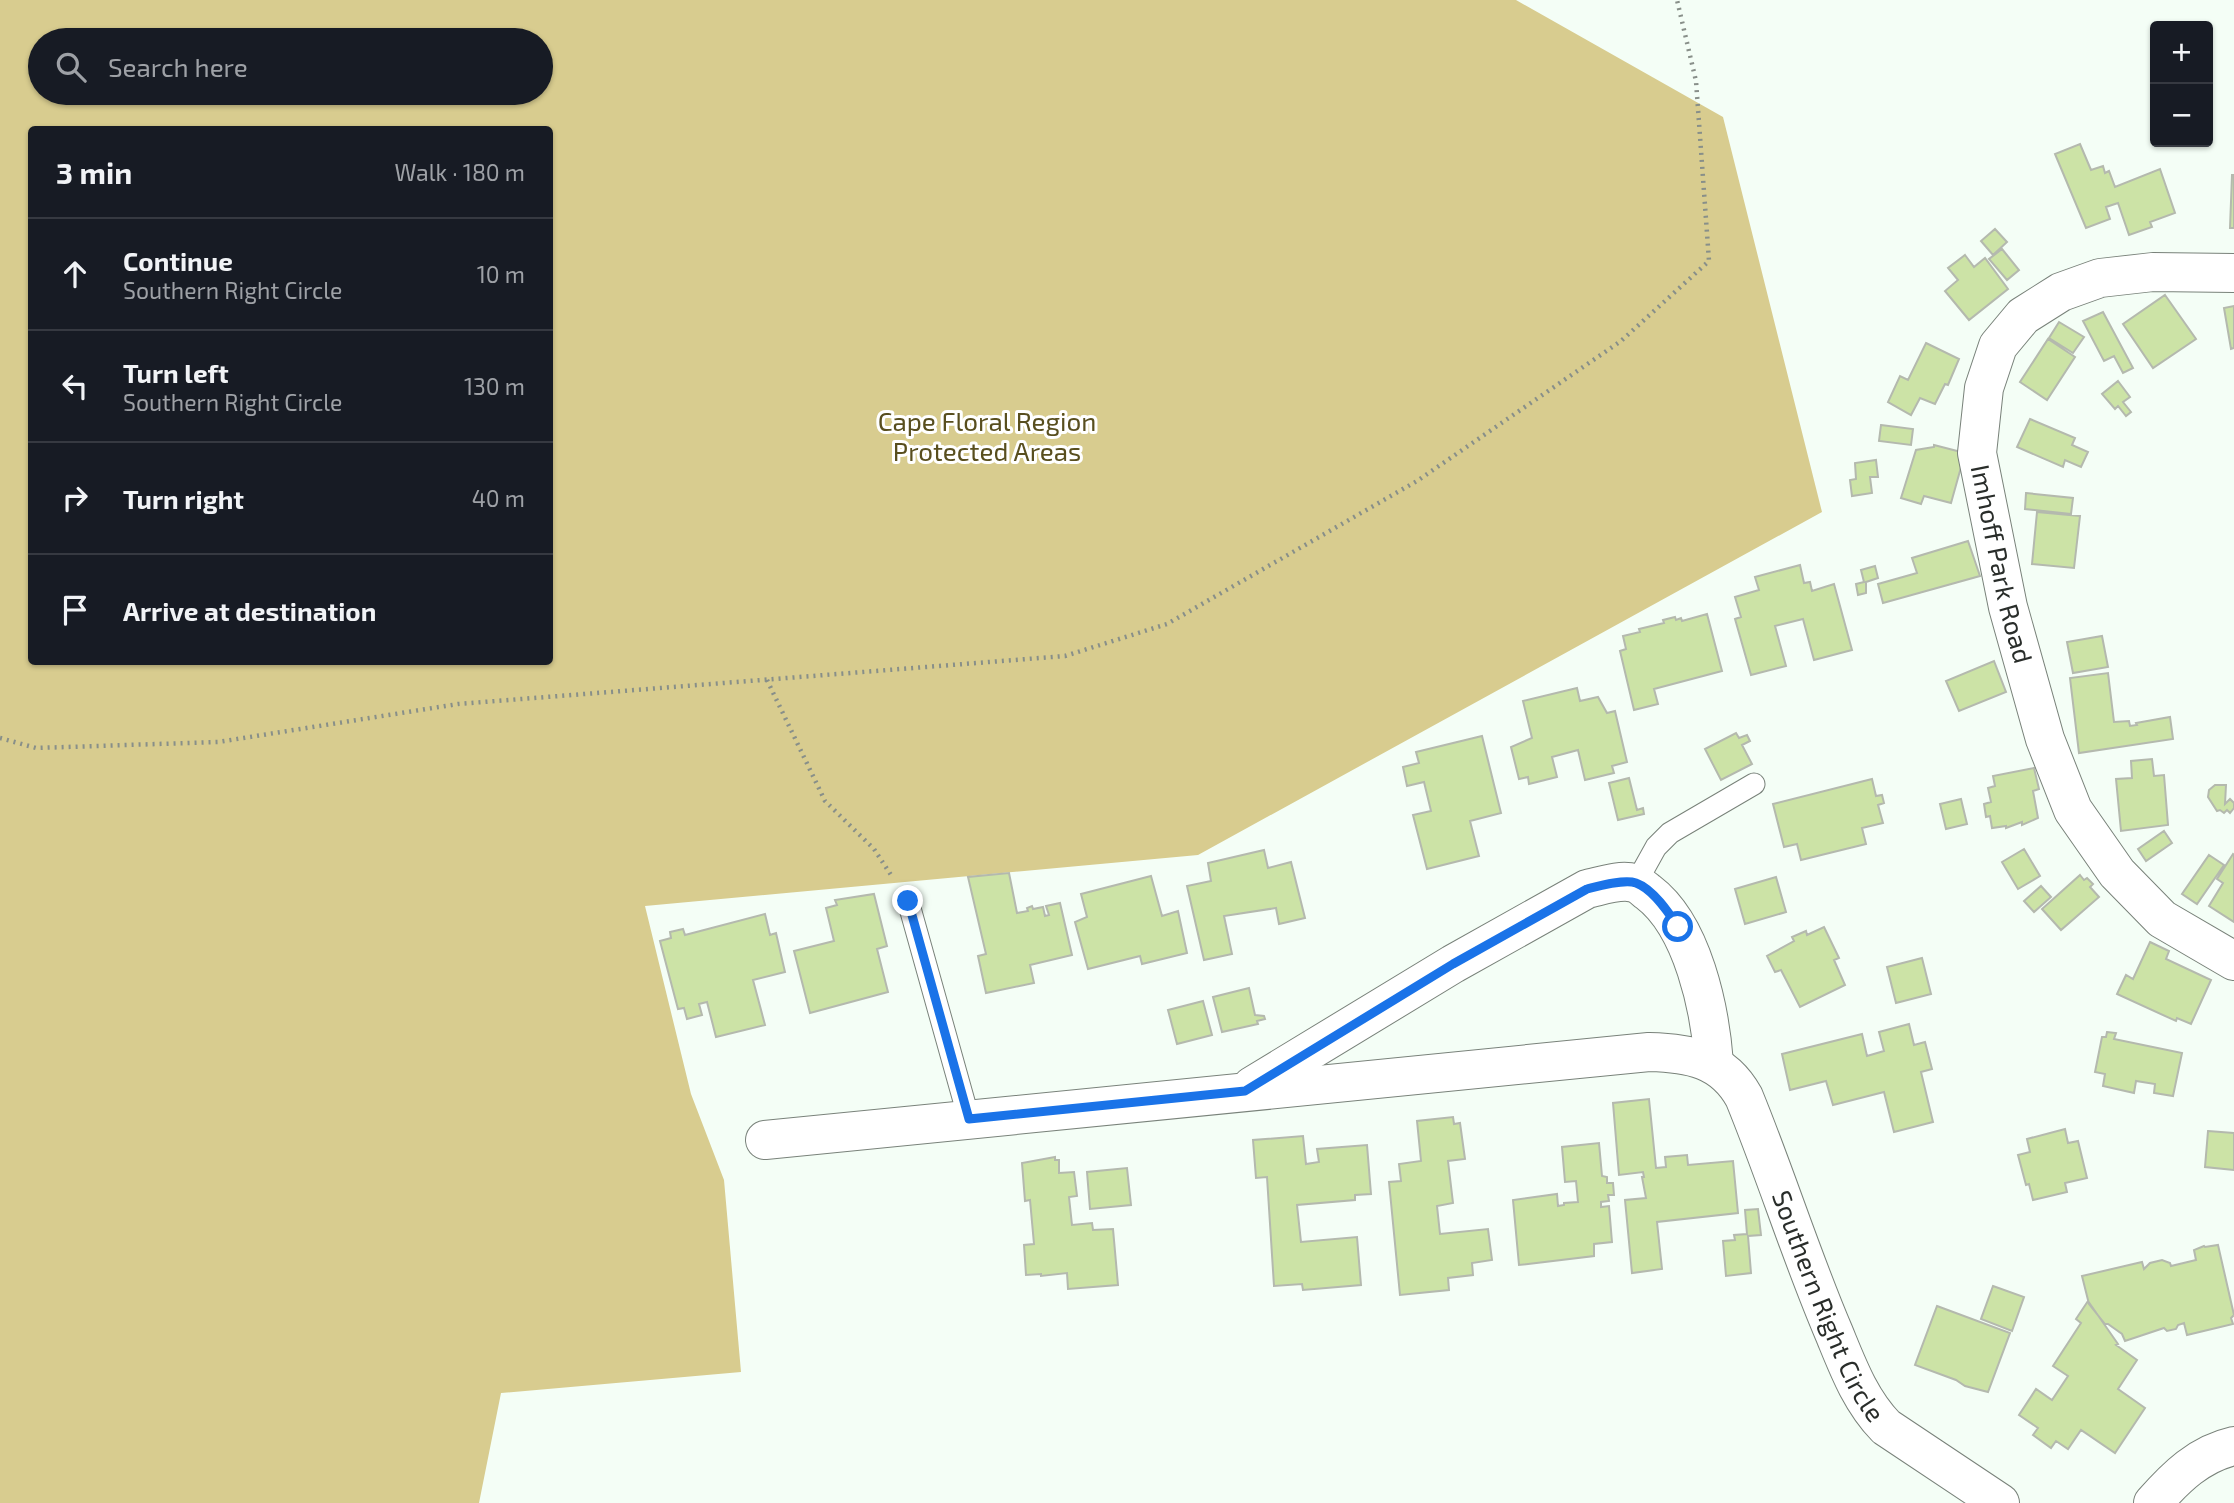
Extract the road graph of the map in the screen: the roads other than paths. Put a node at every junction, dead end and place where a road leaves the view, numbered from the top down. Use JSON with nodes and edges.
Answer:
{"nodes":[{"id":1,"x":2234,"y":273,"type":"edge"},
{"id":2,"x":1754,"y":783,"type":"dead end"},
{"id":3,"x":1636,"y":883,"type":"junction"},
{"id":4,"x":908,"y":901,"type":"road end"},
{"id":5,"x":2234,"y":961,"type":"edge"},
{"id":6,"x":1714,"y":1063,"type":"junction"},
{"id":7,"x":1245,"y":1091,"type":"junction"},
{"id":8,"x":969,"y":1119,"type":"junction"},
{"id":9,"x":765,"y":1140,"type":"dead end"},
{"id":10,"x":2234,"y":1446,"type":"edge"},
{"id":11,"x":2000,"y":1503,"type":"edge"},
{"id":12,"x":2153,"y":1503,"type":"edge"}],
"edges":[{"from":1,"to":5,"type":"street","name":"Imhoff Park Road"},
{"from":2,"to":3,"type":"lane"},
{"from":3,"to":6,"type":"street"},
{"from":3,"to":7,"type":"street"},
{"from":4,"to":8,"type":"lane"},
{"from":6,"to":7,"type":"street"},
{"from":6,"to":11,"type":"street","name":"Southern Right Circle"},
{"from":7,"to":8,"type":"street"},
{"from":8,"to":9,"type":"street"},
{"from":10,"to":12,"type":"street"}]}
